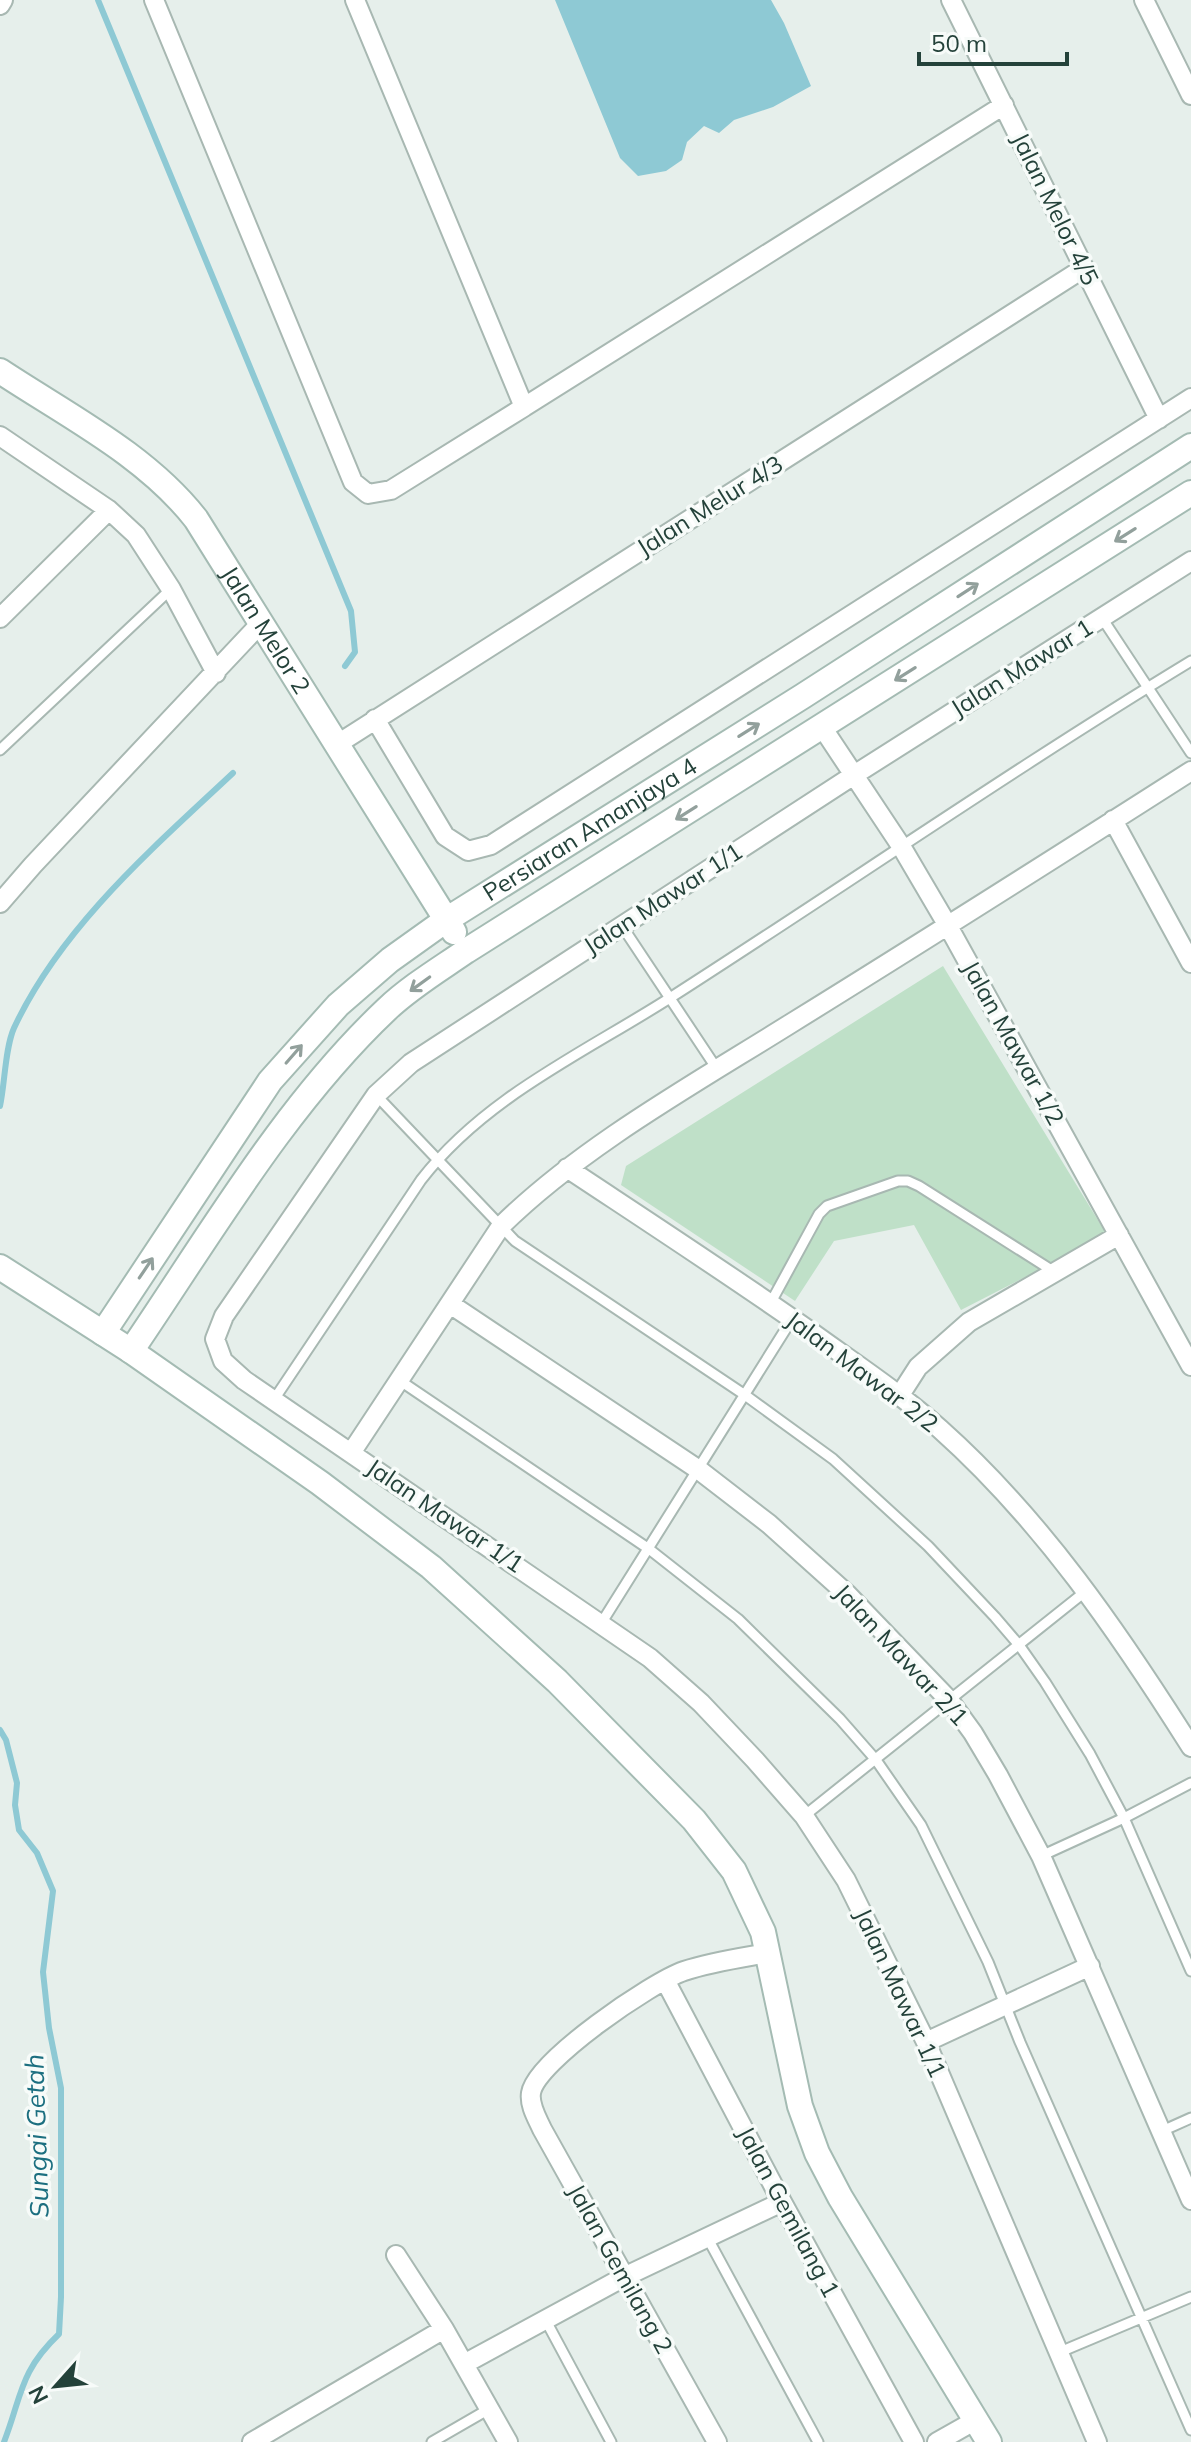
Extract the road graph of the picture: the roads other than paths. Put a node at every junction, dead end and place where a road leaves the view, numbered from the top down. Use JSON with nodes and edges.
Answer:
{"nodes":[{"id":1,"x":154,"y":0,"type":"edge"},
{"id":2,"x":355,"y":0,"type":"edge"},
{"id":3,"x":951,"y":0,"type":"edge"},
{"id":4,"x":1144,"y":0,"type":"edge"},
{"id":5,"x":1191,"y":95,"type":"edge"},
{"id":6,"x":1004,"y":105,"type":"junction"},
{"id":7,"x":1084,"y":268,"type":"junction"},
{"id":8,"x":0,"y":371,"type":"edge"},
{"id":9,"x":1191,"y":398,"type":"edge"},
{"id":10,"x":524,"y":407,"type":"junction"},
{"id":11,"x":1159,"y":419,"type":"junction"},
{"id":12,"x":0,"y":436,"type":"edge"},
{"id":13,"x":1191,"y":446,"type":"edge"},
{"id":14,"x":1191,"y":493,"type":"edge"},
{"id":15,"x":109,"y":510,"type":"junction"},
{"id":16,"x":1191,"y":561,"type":"edge"},
{"id":17,"x":171,"y":589,"type":"junction"},
{"id":18,"x":0,"y":618,"type":"edge"},
{"id":19,"x":1102,"y":618,"type":"junction"},
{"id":20,"x":261,"y":623,"type":"junction"},
{"id":21,"x":1191,"y":661,"type":"edge"},
{"id":22,"x":216,"y":673,"type":"junction"},
{"id":23,"x":1148,"y":688,"type":"junction"},
{"id":24,"x":375,"y":719,"type":"junction"},
{"id":25,"x":822,"y":727,"type":"junction"},
{"id":26,"x":336,"y":745,"type":"junction"},
{"id":27,"x":0,"y":750,"type":"edge"},
{"id":28,"x":1191,"y":753,"type":"edge"},
{"id":29,"x":1191,"y":771,"type":"edge"},
{"id":30,"x":854,"y":775,"type":"junction"},
{"id":31,"x":1113,"y":820,"type":"junction"},
{"id":32,"x":901,"y":846,"type":"junction"},
{"id":33,"x":0,"y":903,"type":"edge"},
{"id":34,"x":446,"y":920,"type":"junction"},
{"id":35,"x":622,"y":926,"type":"junction"},
{"id":36,"x":948,"y":926,"type":"junction"},
{"id":37,"x":466,"y":951,"type":"junction"},
{"id":38,"x":1191,"y":963,"type":"edge"},
{"id":39,"x":670,"y":998,"type":"junction"},
{"id":40,"x":717,"y":1069,"type":"junction"},
{"id":41,"x":376,"y":1095,"type":"junction"},
{"id":42,"x":437,"y":1159,"type":"junction"},
{"id":43,"x":567,"y":1168,"type":"junction"},
{"id":44,"x":501,"y":1226,"type":"junction"},
{"id":45,"x":1119,"y":1235,"type":"junction"},
{"id":46,"x":0,"y":1267,"type":"edge"},
{"id":47,"x":1053,"y":1271,"type":"junction"},
{"id":48,"x":450,"y":1304,"type":"junction"},
{"id":49,"x":770,"y":1304,"type":"junction"},
{"id":50,"x":792,"y":1319,"type":"junction"},
{"id":51,"x":103,"y":1333,"type":"junction"},
{"id":52,"x":131,"y":1351,"type":"junction"},
{"id":53,"x":1191,"y":1366,"type":"edge"},
{"id":54,"x":399,"y":1380,"type":"junction"},
{"id":55,"x":745,"y":1395,"type":"junction"},
{"id":56,"x":900,"y":1395,"type":"junction"},
{"id":57,"x":273,"y":1401,"type":"junction"},
{"id":58,"x":351,"y":1453,"type":"junction"},
{"id":59,"x":699,"y":1470,"type":"junction"},
{"id":60,"x":649,"y":1549,"type":"junction"},
{"id":61,"x":1086,"y":1591,"type":"junction"},
{"id":62,"x":602,"y":1622,"type":"junction"},
{"id":63,"x":1019,"y":1645,"type":"junction"},
{"id":64,"x":949,"y":1700,"type":"junction"},
{"id":65,"x":1191,"y":1747,"type":"edge"},
{"id":66,"x":876,"y":1760,"type":"junction"},
{"id":67,"x":1191,"y":1783,"type":"edge"},
{"id":68,"x":804,"y":1816,"type":"junction"},
{"id":69,"x":1124,"y":1818,"type":"junction"},
{"id":70,"x":1041,"y":1856,"type":"junction"},
{"id":71,"x":768,"y":1953,"type":"junction"},
{"id":72,"x":1090,"y":1966,"type":"junction"},
{"id":73,"x":1191,"y":1971,"type":"edge"},
{"id":74,"x":665,"y":1980,"type":"junction"},
{"id":75,"x":1006,"y":2005,"type":"junction"},
{"id":76,"x":926,"y":2042,"type":"junction"},
{"id":77,"x":1191,"y":2118,"type":"edge"},
{"id":78,"x":1162,"y":2131,"type":"junction"},
{"id":79,"x":1191,"y":2200,"type":"edge"},
{"id":80,"x":782,"y":2202,"type":"junction"},
{"id":81,"x":707,"y":2237,"type":"junction"},
{"id":82,"x":396,"y":2255,"type":"dead end"},
{"id":83,"x":624,"y":2277,"type":"junction"},
{"id":84,"x":1191,"y":2297,"type":"edge"},
{"id":85,"x":1142,"y":2318,"type":"junction"},
{"id":86,"x":545,"y":2319,"type":"junction"},
{"id":87,"x":444,"y":2329,"type":"junction"},
{"id":88,"x":1060,"y":2352,"type":"junction"},
{"id":89,"x":464,"y":2364,"type":"junction"},
{"id":90,"x":489,"y":2409,"type":"junction"},
{"id":91,"x":976,"y":2420,"type":"junction"},
{"id":92,"x":1191,"y":2430,"type":"edge"},
{"id":93,"x":252,"y":2442,"type":"edge"},
{"id":94,"x":432,"y":2442,"type":"edge"},
{"id":95,"x":508,"y":2442,"type":"edge"},
{"id":96,"x":611,"y":2442,"type":"edge"},
{"id":97,"x":717,"y":2442,"type":"edge"},
{"id":98,"x":818,"y":2442,"type":"edge"},
{"id":99,"x":914,"y":2442,"type":"edge"},
{"id":100,"x":937,"y":2442,"type":"edge"},
{"id":101,"x":989,"y":2442,"type":"edge"},
{"id":102,"x":1097,"y":2442,"type":"edge"}],
"edges":[{"from":1,"to":10,"type":"street"},
{"from":2,"to":10,"type":"street"},
{"from":3,"to":6,"type":"street","name":"Jalan Melor 4/5"},
{"from":4,"to":5,"type":"street"},
{"from":6,"to":7,"type":"street","name":"Jalan Melor 4/5"},
{"from":6,"to":10,"type":"street"},
{"from":7,"to":11,"type":"street","name":"Jalan Melor 4/5"},
{"from":7,"to":24,"type":"street","name":"Jalan Melur 4/3"},
{"from":8,"to":20,"type":"street","name":"Jalan Melor 2"},
{"from":9,"to":11,"type":"street"},
{"from":11,"to":24,"type":"street"},
{"from":12,"to":15,"type":"street"},
{"from":34,"to":13,"type":"street","name":"Persiaran Amanjaya 4","one_way":true},
{"from":14,"to":25,"type":"street","name":"Persiaran Amanjaya 4","one_way":true},
{"from":15,"to":17,"type":"street"},
{"from":15,"to":18,"type":"street"},
{"from":16,"to":19,"type":"street","name":"Jalan Mawar 1"},
{"from":17,"to":22,"type":"street"},
{"from":17,"to":27,"type":"lane"},
{"from":19,"to":23,"type":"lane"},
{"from":19,"to":30,"type":"street","name":"Jalan Mawar 1"},
{"from":20,"to":22,"type":"street"},
{"from":20,"to":26,"type":"street","name":"Jalan Melor 2"},
{"from":21,"to":23,"type":"lane"},
{"from":22,"to":33,"type":"street"},
{"from":23,"to":28,"type":"lane"},
{"from":23,"to":32,"type":"lane"},
{"from":24,"to":26,"type":"street","name":"Jalan Melur 4/3"},
{"from":25,"to":30,"type":"street","name":"Jalan Mawar 1/2"},
{"from":25,"to":37,"type":"street","name":"Persiaran Amanjaya 4","one_way":true},
{"from":26,"to":34,"type":"street","name":"Jalan Melor 2"},
{"from":29,"to":31,"type":"street"},
{"from":30,"to":32,"type":"street","name":"Jalan Mawar 1/2"},
{"from":30,"to":35,"type":"street","name":"Jalan Mawar 1/1"},
{"from":31,"to":36,"type":"street"},
{"from":31,"to":38,"type":"street"},
{"from":32,"to":36,"type":"street","name":"Jalan Mawar 1/2"},
{"from":32,"to":39,"type":"lane"},
{"from":34,"to":37,"type":"street","name":"Jalan Melor 2"},
{"from":51,"to":34,"type":"street","name":"Persiaran Amanjaya 4","one_way":true},
{"from":35,"to":39,"type":"lane"},
{"from":35,"to":41,"type":"street","name":"Jalan Mawar 1/1"},
{"from":36,"to":40,"type":"street"},
{"from":36,"to":45,"type":"street","name":"Jalan Mawar 1/2"},
{"from":37,"to":52,"type":"street","name":"Persiaran Amanjaya 4","one_way":true},
{"from":39,"to":40,"type":"lane"},
{"from":39,"to":42,"type":"lane"},
{"from":40,"to":43,"type":"street"},
{"from":41,"to":42,"type":"lane"},
{"from":41,"to":57,"type":"street","name":"Jalan Mawar 1/1"},
{"from":42,"to":44,"type":"lane"},
{"from":42,"to":57,"type":"lane"},
{"from":43,"to":44,"type":"street"},
{"from":43,"to":49,"type":"street","name":"Jalan Mawar 2/2"},
{"from":44,"to":48,"type":"street"},
{"from":44,"to":55,"type":"lane"},
{"from":45,"to":47,"type":"street"},
{"from":45,"to":53,"type":"street","name":"Jalan Mawar 1/2"},
{"from":46,"to":51,"type":"street"},
{"from":47,"to":49,"type":"lane"},
{"from":47,"to":56,"type":"street"},
{"from":48,"to":54,"type":"street"},
{"from":48,"to":59,"type":"street","name":"Jalan Mawar 2/1"},
{"from":49,"to":50,"type":"street","name":"Jalan Mawar 2/2"},
{"from":50,"to":55,"type":"lane"},
{"from":50,"to":56,"type":"street","name":"Jalan Mawar 2/2"},
{"from":51,"to":52,"type":"street"},
{"from":52,"to":71,"type":"street"},
{"from":54,"to":58,"type":"street"},
{"from":54,"to":60,"type":"lane"},
{"from":55,"to":59,"type":"lane"},
{"from":55,"to":63,"type":"lane"},
{"from":56,"to":61,"type":"street","name":"Jalan Mawar 2/2"},
{"from":57,"to":58,"type":"street","name":"Jalan Mawar 1/1"},
{"from":58,"to":62,"type":"street","name":"Jalan Mawar 1/1"},
{"from":59,"to":60,"type":"lane"},
{"from":59,"to":64,"type":"street","name":"Jalan Mawar 2/1"},
{"from":60,"to":62,"type":"lane"},
{"from":60,"to":66,"type":"lane"},
{"from":61,"to":63,"type":"lane"},
{"from":61,"to":65,"type":"street","name":"Jalan Mawar 2/2"},
{"from":62,"to":68,"type":"street","name":"Jalan Mawar 1/1"},
{"from":63,"to":64,"type":"lane"},
{"from":63,"to":69,"type":"lane"},
{"from":64,"to":66,"type":"lane"},
{"from":64,"to":70,"type":"street","name":"Jalan Mawar 2/1"},
{"from":66,"to":68,"type":"lane"},
{"from":66,"to":75,"type":"lane"},
{"from":67,"to":69,"type":"lane"},
{"from":68,"to":76,"type":"street","name":"Jalan Mawar 1/1"},
{"from":69,"to":70,"type":"lane"},
{"from":69,"to":73,"type":"lane"},
{"from":70,"to":72,"type":"street","name":"Jalan Mawar 2/1"},
{"from":71,"to":74,"type":"street"},
{"from":71,"to":91,"type":"street"},
{"from":72,"to":75,"type":"street"},
{"from":72,"to":78,"type":"street","name":"Jalan Mawar 2/1"},
{"from":74,"to":80,"type":"street","name":"Jalan Gemilang 1"},
{"from":74,"to":83,"type":"street","name":"Jalan Gemilang 2"},
{"from":75,"to":76,"type":"street"},
{"from":75,"to":85,"type":"lane"},
{"from":76,"to":88,"type":"street","name":"Jalan Mawar 1/1"},
{"from":77,"to":78,"type":"lane"},
{"from":78,"to":79,"type":"street","name":"Jalan Mawar 2/1"},
{"from":80,"to":81,"type":"street"},
{"from":80,"to":99,"type":"street","name":"Jalan Gemilang 1"},
{"from":81,"to":83,"type":"street"},
{"from":81,"to":98,"type":"lane"},
{"from":82,"to":87,"type":"street"},
{"from":83,"to":86,"type":"street"},
{"from":83,"to":97,"type":"street","name":"Jalan Gemilang 2"},
{"from":84,"to":85,"type":"lane"},
{"from":85,"to":88,"type":"lane"},
{"from":85,"to":92,"type":"lane"},
{"from":86,"to":89,"type":"street"},
{"from":86,"to":96,"type":"lane"},
{"from":87,"to":89,"type":"street"},
{"from":87,"to":93,"type":"street"},
{"from":88,"to":102,"type":"street","name":"Jalan Mawar 1/1"},
{"from":89,"to":90,"type":"street"},
{"from":90,"to":94,"type":"lane"},
{"from":90,"to":95,"type":"street"},
{"from":91,"to":100,"type":"street"},
{"from":91,"to":101,"type":"street"}]}
